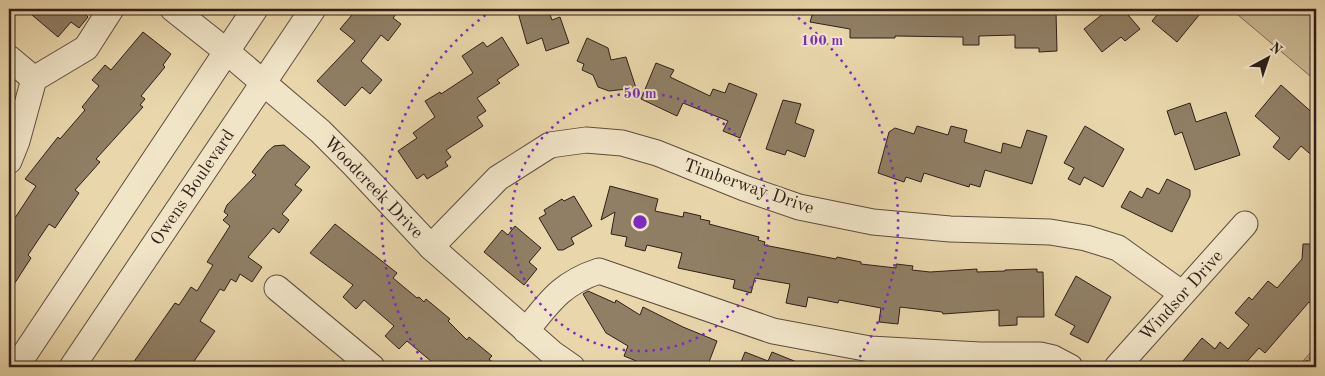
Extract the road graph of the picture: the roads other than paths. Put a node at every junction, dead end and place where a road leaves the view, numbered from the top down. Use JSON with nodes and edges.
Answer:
{"nodes":[{"id":1,"x":112,"y":9,"type":"edge"},
{"id":2,"x":173,"y":9,"type":"edge"},
{"id":3,"x":255,"y":9,"type":"edge"},
{"id":4,"x":313,"y":9,"type":"edge"},
{"id":5,"x":226,"y":51,"type":"junction"},
{"id":6,"x":9,"y":58,"type":"edge"},
{"id":7,"x":34,"y":79,"type":"junction"},
{"id":8,"x":264,"y":82,"type":"junction"},
{"id":9,"x":9,"y":160,"type":"edge"},
{"id":10,"x":1245,"y":224,"type":"dead end"},
{"id":11,"x":431,"y":247,"type":"junction"},
{"id":12,"x":277,"y":288,"type":"dead end"},
{"id":13,"x":1181,"y":294,"type":"junction"},
{"id":14,"x":526,"y":331,"type":"junction"},
{"id":15,"x":953,"y":361,"type":"edge"},
{"id":16,"x":16,"y":367,"type":"edge"},
{"id":17,"x":72,"y":367,"type":"edge"},
{"id":18,"x":372,"y":367,"type":"edge"},
{"id":19,"x":572,"y":367,"type":"edge"},
{"id":20,"x":1070,"y":367,"type":"edge"},
{"id":21,"x":1117,"y":367,"type":"edge"}],
"edges":[{"from":1,"to":7,"type":"street"},
{"from":2,"to":5,"type":"street","name":"Woodcreek Drive"},
{"from":3,"to":5,"type":"street"},
{"from":4,"to":8,"type":"street","name":"Owens Boulevard"},
{"from":5,"to":8,"type":"street","name":"Woodcreek Drive"},
{"from":5,"to":16,"type":"street"},
{"from":6,"to":7,"type":"street"},
{"from":7,"to":9,"type":"street"},
{"from":8,"to":11,"type":"street","name":"Woodcreek Drive"},
{"from":8,"to":17,"type":"street","name":"Owens Boulevard"},
{"from":10,"to":13,"type":"street","name":"Windsor Drive"},
{"from":11,"to":13,"type":"street","name":"Timberway Drive"},
{"from":11,"to":14,"type":"street","name":"Woodcreek Drive"},
{"from":12,"to":18,"type":"street"},
{"from":13,"to":21,"type":"street","name":"Windsor Drive"},
{"from":14,"to":15,"type":"street"},
{"from":14,"to":19,"type":"street","name":"Woodcreek Drive"},
{"from":15,"to":20,"type":"street"}]}
